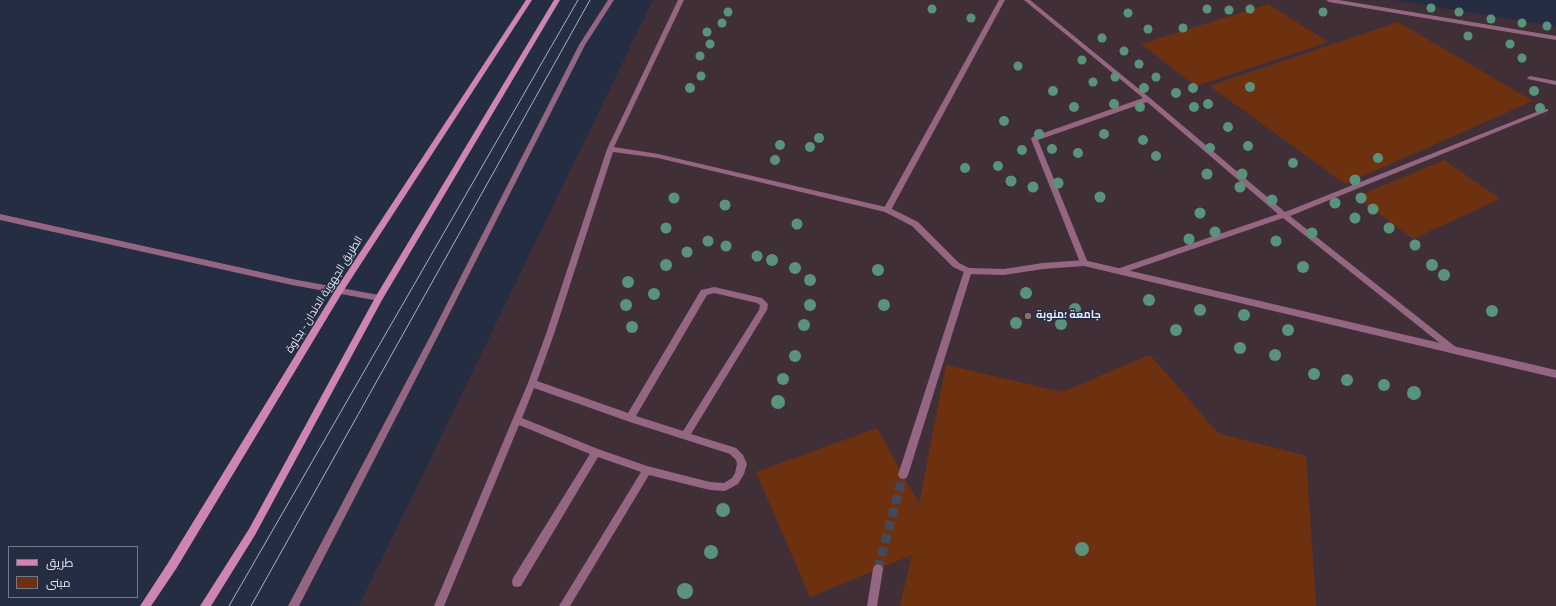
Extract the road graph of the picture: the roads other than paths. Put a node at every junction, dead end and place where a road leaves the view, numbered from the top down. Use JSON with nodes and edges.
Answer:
{"nodes":[{"id":1,"x":529,"y":0,"type":"edge"},
{"id":2,"x":557,"y":0,"type":"edge"},
{"id":3,"x":611,"y":0,"type":"edge"},
{"id":4,"x":681,"y":0,"type":"edge"},
{"id":5,"x":1002,"y":0,"type":"edge"},
{"id":6,"x":1027,"y":0,"type":"edge"},
{"id":7,"x":1329,"y":0,"type":"edge"},
{"id":8,"x":1556,"y":38,"type":"edge"},
{"id":9,"x":1530,"y":78,"type":"dead end"},
{"id":10,"x":1556,"y":83,"type":"edge"},
{"id":11,"x":1148,"y":99,"type":"junction"},
{"id":12,"x":1546,"y":110,"type":"dead end"},
{"id":13,"x":610,"y":149,"type":"junction"},
{"id":14,"x":887,"y":210,"type":"junction"},
{"id":15,"x":1284,"y":215,"type":"junction"},
{"id":16,"x":0,"y":217,"type":"edge"},
{"id":17,"x":1084,"y":264,"type":"junction"},
{"id":18,"x":1120,"y":270,"type":"junction"},
{"id":19,"x":968,"y":271,"type":"junction"},
{"id":20,"x":339,"y":291,"type":"junction"},
{"id":21,"x":379,"y":298,"type":"junction"},
{"id":22,"x":1454,"y":350,"type":"junction"},
{"id":23,"x":1556,"y":374,"type":"edge"},
{"id":24,"x":532,"y":383,"type":"junction"},
{"id":25,"x":630,"y":418,"type":"junction"},
{"id":26,"x":518,"y":420,"type":"junction"},
{"id":27,"x":685,"y":435,"type":"junction"},
{"id":28,"x":596,"y":452,"type":"junction"},
{"id":29,"x":647,"y":470,"type":"junction"},
{"id":30,"x":903,"y":475,"type":"tunnel mouth"},
{"id":31,"x":878,"y":569,"type":"tunnel mouth"},
{"id":32,"x":517,"y":582,"type":"dead end"},
{"id":33,"x":145,"y":606,"type":"edge"},
{"id":34,"x":206,"y":606,"type":"edge"},
{"id":35,"x":293,"y":606,"type":"edge"},
{"id":36,"x":439,"y":606,"type":"edge"},
{"id":37,"x":564,"y":606,"type":"edge"},
{"id":38,"x":872,"y":606,"type":"edge"}],
"edges":[{"from":1,"to":20,"type":"main road","name":"الطريق الجهوية الدندان - بجاوة"},
{"from":2,"to":21,"type":"main road"},
{"from":3,"to":35,"type":"street"},
{"from":4,"to":13,"type":"street"},
{"from":5,"to":14,"type":"street"},
{"from":6,"to":11,"type":"street"},
{"from":7,"to":8,"type":"street"},
{"from":9,"to":10,"type":"street"},
{"from":11,"to":15,"type":"street"},
{"from":11,"to":17,"type":"street"},
{"from":12,"to":15,"type":"street"},
{"from":13,"to":14,"type":"street"},
{"from":13,"to":24,"type":"street"},
{"from":14,"to":19,"type":"street"},
{"from":15,"to":18,"type":"street"},
{"from":15,"to":22,"type":"street"},
{"from":16,"to":20,"type":"street"},
{"from":17,"to":18,"type":"street"},
{"from":17,"to":19,"type":"street"},
{"from":18,"to":22,"type":"street"},
{"from":19,"to":30,"type":"street"},
{"from":20,"to":21,"type":"street"},
{"from":20,"to":33,"type":"main road","name":"الطريق الجهوية الدندان - بجاوة"},
{"from":21,"to":34,"type":"main road"},
{"from":22,"to":23,"type":"street"},
{"from":24,"to":25,"type":"street"},
{"from":24,"to":26,"type":"street"},
{"from":25,"to":27,"type":"street"},
{"from":25,"to":27,"type":"street"},
{"from":26,"to":28,"type":"street"},
{"from":26,"to":36,"type":"street"},
{"from":27,"to":29,"type":"street"},
{"from":28,"to":29,"type":"street"},
{"from":28,"to":32,"type":"street"},
{"from":29,"to":37,"type":"street"},
{"from":31,"to":38,"type":"street"}]}
